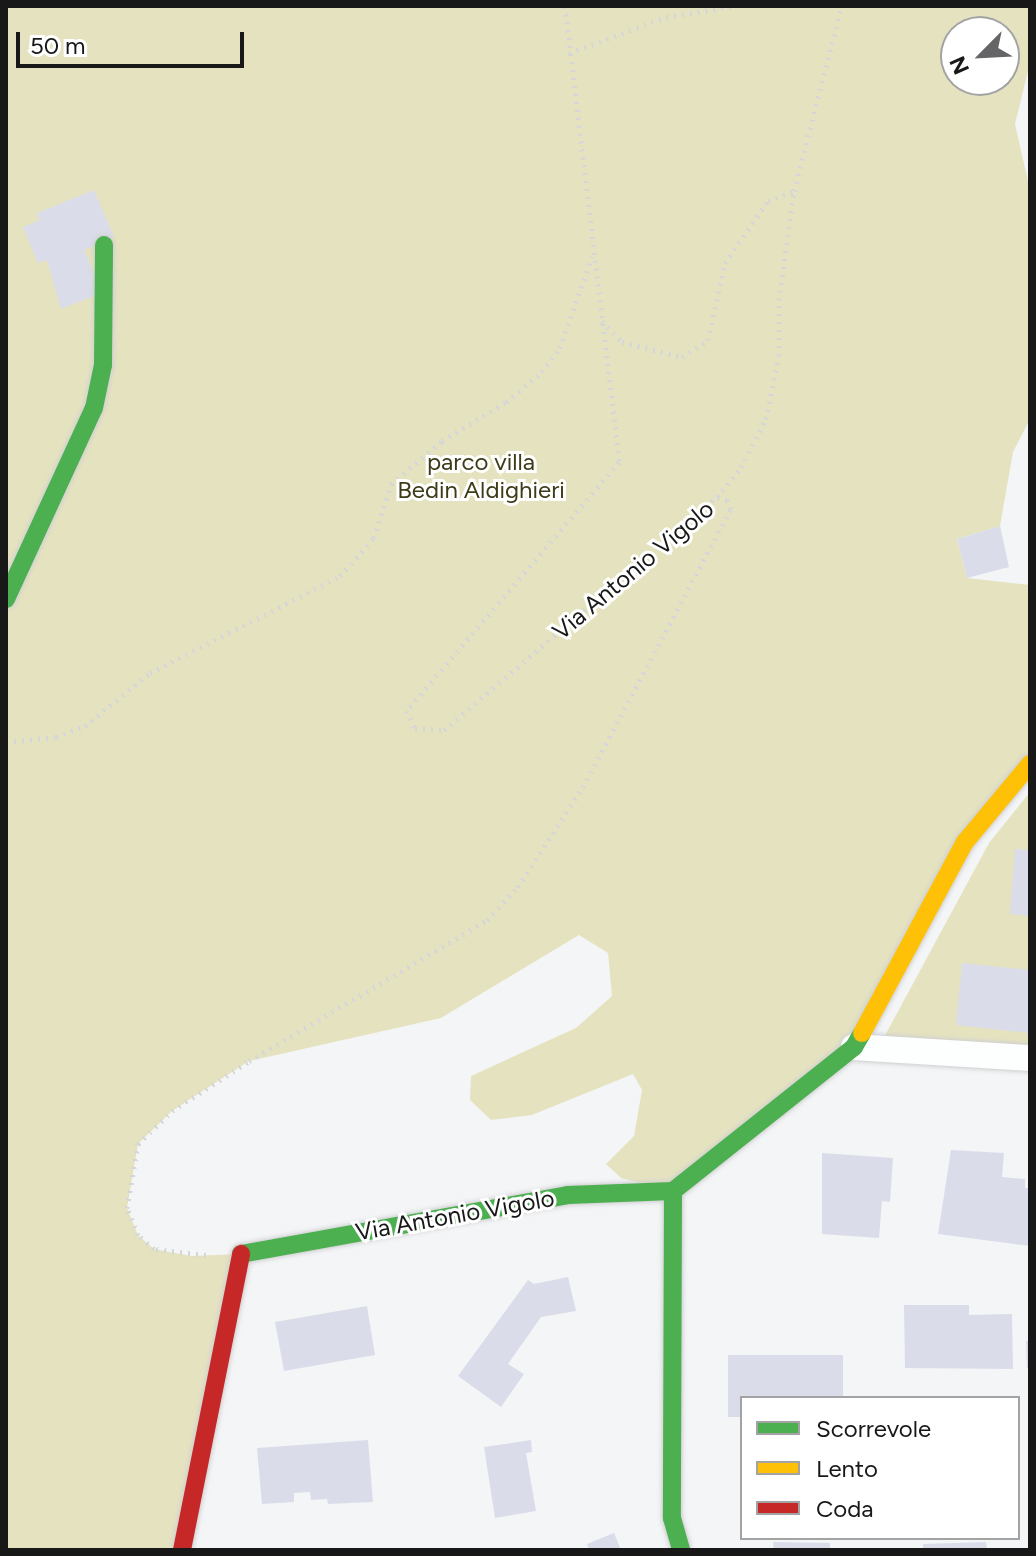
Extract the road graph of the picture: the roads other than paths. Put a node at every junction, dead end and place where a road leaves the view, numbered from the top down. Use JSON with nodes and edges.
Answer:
{"nodes":[{"id":1,"x":104,"y":245,"type":"dead end"},
{"id":2,"x":6,"y":599,"type":"edge"},
{"id":3,"x":1030,"y":764,"type":"edge"},
{"id":4,"x":854,"y":1047,"type":"junction"},
{"id":5,"x":1030,"y":1058,"type":"edge"},
{"id":6,"x":673,"y":1191,"type":"junction"},
{"id":7,"x":182,"y":1550,"type":"edge"},
{"id":8,"x":681,"y":1550,"type":"edge"}],
"edges":[{"from":1,"to":2,"type":"street"},
{"from":3,"to":4,"type":"street"},
{"from":4,"to":5,"type":"street"},
{"from":4,"to":6,"type":"street"},
{"from":6,"to":7,"type":"street","name":"Via Antonio Vigolo"},
{"from":6,"to":8,"type":"street"}]}
